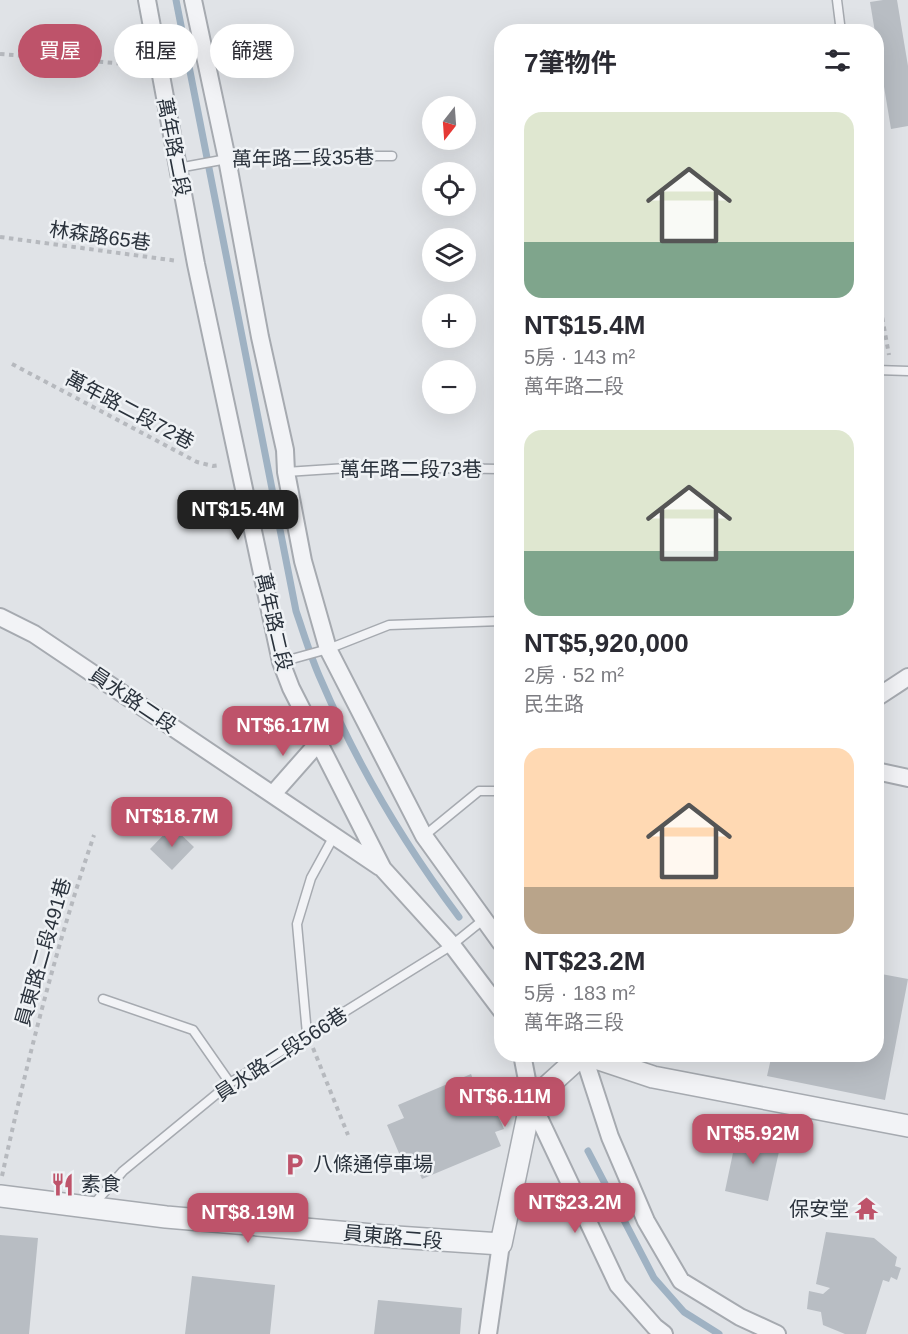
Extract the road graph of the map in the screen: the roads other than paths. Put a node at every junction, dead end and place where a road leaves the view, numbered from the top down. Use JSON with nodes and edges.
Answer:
{"nodes":[{"id":1,"x":147,"y":0,"type":"edge"},
{"id":2,"x":193,"y":0,"type":"edge"},
{"id":3,"x":837,"y":0,"type":"edge"},
{"id":4,"x":840,"y":24,"type":"edge"},
{"id":5,"x":392,"y":156,"type":"dead end"},
{"id":6,"x":227,"y":159,"type":"junction"},
{"id":7,"x":178,"y":168,"type":"junction"},
{"id":8,"x":884,"y":370,"type":"edge"},
{"id":9,"x":908,"y":371,"type":"edge"},
{"id":10,"x":494,"y":469,"type":"edge"},
{"id":11,"x":286,"y":472,"type":"junction"},
{"id":12,"x":0,"y":616,"type":"edge"},
{"id":13,"x":494,"y":621,"type":"edge"},
{"id":14,"x":328,"y":649,"type":"junction"},
{"id":15,"x":281,"y":662,"type":"junction"},
{"id":16,"x":908,"y":677,"type":"edge"},
{"id":17,"x":884,"y":693,"type":"edge"},
{"id":18,"x":318,"y":742,"type":"junction"},
{"id":19,"x":884,"y":773,"type":"edge"},
{"id":20,"x":908,"y":778,"type":"edge"},
{"id":21,"x":494,"y":791,"type":"edge"},
{"id":22,"x":273,"y":794,"type":"junction"},
{"id":23,"x":335,"y":835,"type":"junction"},
{"id":24,"x":424,"y":836,"type":"junction"},
{"id":25,"x":383,"y":869,"type":"junction"},
{"id":26,"x":483,"y":920,"type":"junction"},
{"id":27,"x":494,"y":934,"type":"edge"},
{"id":28,"x":452,"y":945,"type":"junction"},
{"id":29,"x":103,"y":999,"type":"dead end"},
{"id":30,"x":494,"y":1001,"type":"edge"},
{"id":31,"x":307,"y":1034,"type":"junction"},
{"id":32,"x":524,"y":1062,"type":"edge"},
{"id":33,"x":574,"y":1062,"type":"edge"},
{"id":34,"x":586,"y":1062,"type":"edge"},
{"id":35,"x":607,"y":1062,"type":"edge"},
{"id":36,"x":230,"y":1083,"type":"junction"},
{"id":37,"x":531,"y":1101,"type":"junction"},
{"id":38,"x":908,"y":1126,"type":"edge"},
{"id":39,"x":0,"y":1196,"type":"edge"},
{"id":40,"x":92,"y":1206,"type":"junction"},
{"id":41,"x":501,"y":1244,"type":"junction"},
{"id":42,"x":489,"y":1334,"type":"edge"},
{"id":43,"x":664,"y":1334,"type":"edge"},
{"id":44,"x":777,"y":1334,"type":"edge"}],
"edges":[{"from":1,"to":7,"type":"street","name":"萬年路二段"},
{"from":2,"to":6,"type":"street"},
{"from":3,"to":4,"type":"lane"},
{"from":5,"to":6,"type":"lane","name":"萬年路二段35巷"},
{"from":6,"to":7,"type":"lane","name":"萬年路二段35巷"},
{"from":6,"to":11,"type":"street"},
{"from":7,"to":15,"type":"street","name":"萬年路二段"},
{"from":8,"to":9,"type":"lane"},
{"from":10,"to":11,"type":"lane","name":"萬年路二段73巷"},
{"from":11,"to":14,"type":"street"},
{"from":12,"to":22,"type":"street","name":"員水路二段"},
{"from":13,"to":14,"type":"lane"},
{"from":14,"to":15,"type":"lane"},
{"from":14,"to":24,"type":"street"},
{"from":15,"to":18,"type":"street","name":"萬年路二段"},
{"from":16,"to":17,"type":"street"},
{"from":18,"to":22,"type":"street"},
{"from":18,"to":25,"type":"street","name":"萬年路二段"},
{"from":19,"to":20,"type":"street"},
{"from":21,"to":24,"type":"lane"},
{"from":22,"to":23,"type":"street","name":"員水路二段"},
{"from":23,"to":25,"type":"street","name":"員水路二段"},
{"from":23,"to":31,"type":"lane"},
{"from":24,"to":26,"type":"street"},
{"from":25,"to":28,"type":"street","name":"萬年路二段"},
{"from":26,"to":27,"type":"street"},
{"from":26,"to":28,"type":"lane","name":"員水路二段566巷"},
{"from":28,"to":30,"type":"street","name":"萬年路二段"},
{"from":28,"to":31,"type":"lane","name":"員水路二段566巷"},
{"from":29,"to":36,"type":"lane"},
{"from":31,"to":36,"type":"lane","name":"員水路二段566巷"},
{"from":32,"to":37,"type":"street"},
{"from":33,"to":37,"type":"street"},
{"from":34,"to":44,"type":"street"},
{"from":35,"to":38,"type":"street"},
{"from":36,"to":40,"type":"lane","name":"員水路二段566巷"},
{"from":37,"to":41,"type":"street"},
{"from":37,"to":43,"type":"street"},
{"from":39,"to":40,"type":"street","name":"員東路二段"},
{"from":40,"to":41,"type":"street","name":"員東路二段"},
{"from":41,"to":42,"type":"street"}]}
